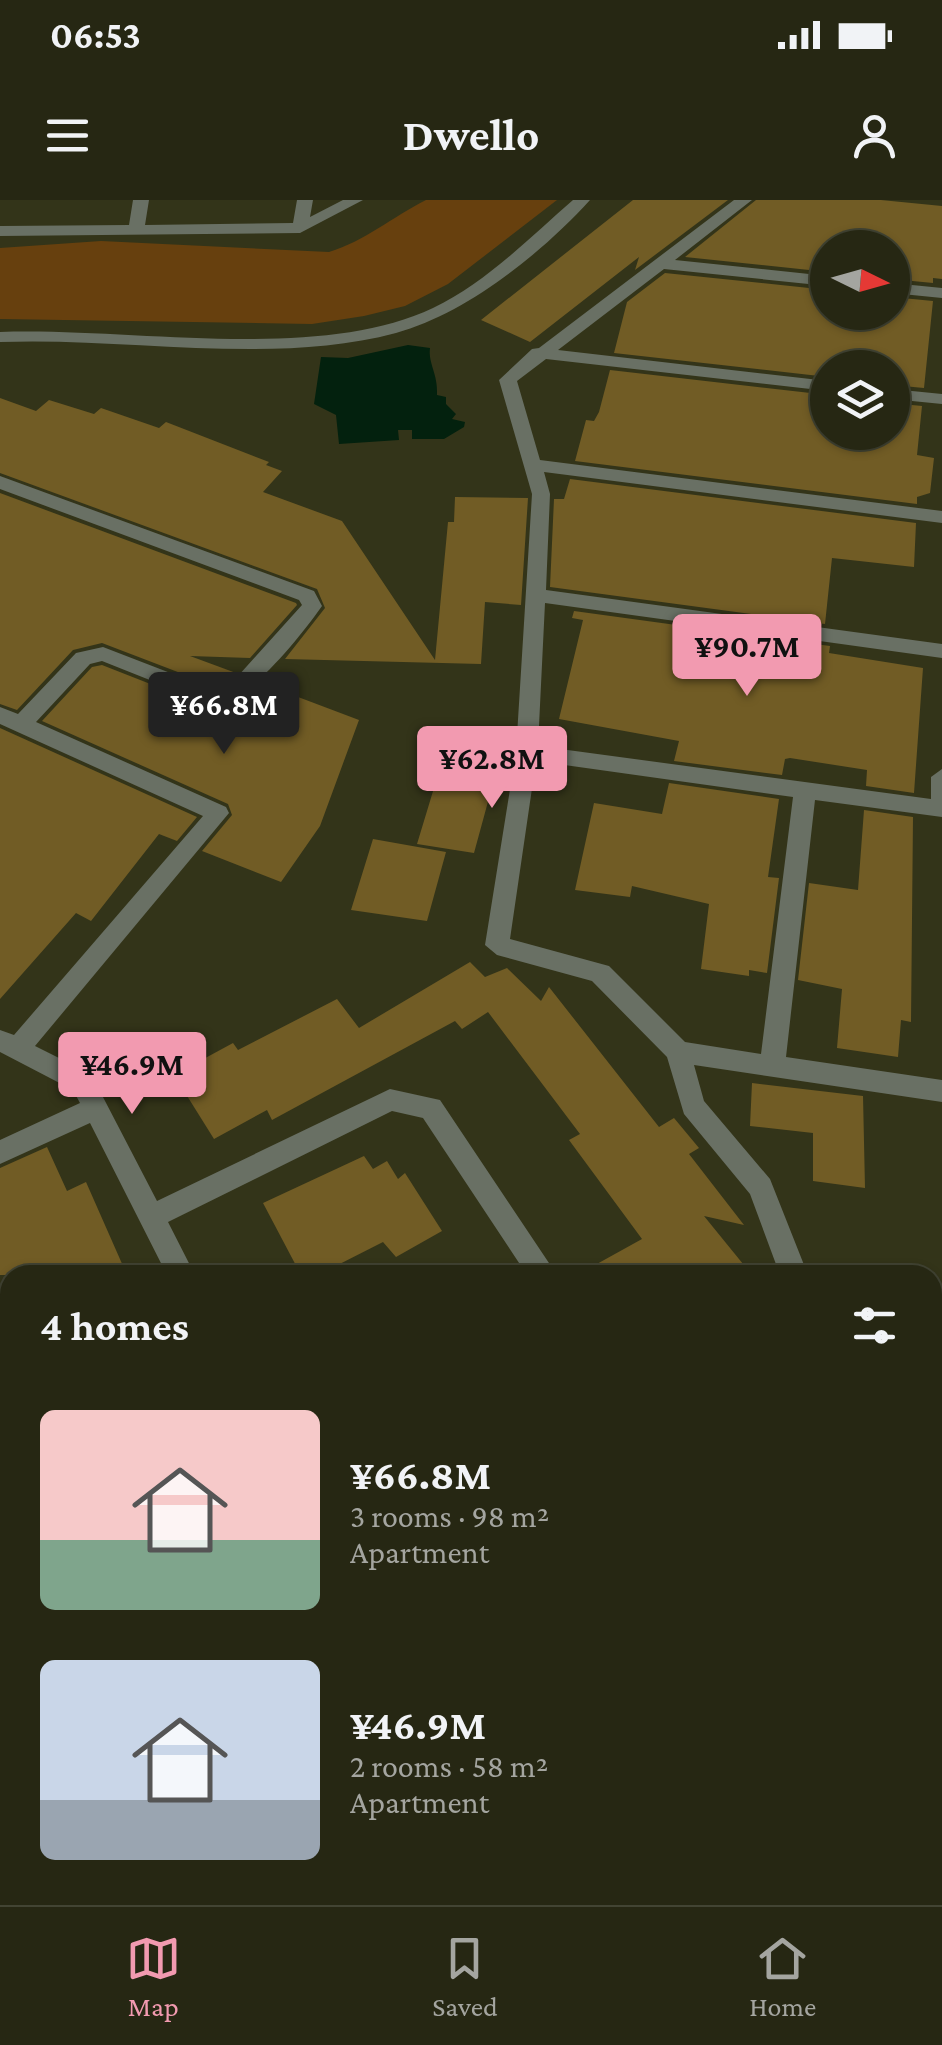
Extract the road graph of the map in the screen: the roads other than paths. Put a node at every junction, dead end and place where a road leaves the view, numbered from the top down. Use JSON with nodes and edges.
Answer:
{"nodes":[{"id":1,"x":142,"y":200,"type":"edge"},
{"id":2,"x":305,"y":200,"type":"edge"},
{"id":3,"x":355,"y":200,"type":"edge"},
{"id":4,"x":582,"y":200,"type":"edge"},
{"id":5,"x":744,"y":200,"type":"edge"},
{"id":6,"x":300,"y":228,"type":"junction"},
{"id":7,"x":136,"y":230,"type":"junction"},
{"id":8,"x":0,"y":231,"type":"edge"},
{"id":9,"x":664,"y":264,"type":"junction"},
{"id":10,"x":810,"y":279,"type":"edge"},
{"id":11,"x":910,"y":290,"type":"edge"},
{"id":12,"x":942,"y":293,"type":"edge"},
{"id":13,"x":0,"y":338,"type":"edge"},
{"id":14,"x":538,"y":353,"type":"junction"},
{"id":15,"x":810,"y":384,"type":"edge"},
{"id":16,"x":910,"y":396,"type":"edge"},
{"id":17,"x":942,"y":399,"type":"edge"},
{"id":18,"x":534,"y":465,"type":"junction"},
{"id":19,"x":0,"y":482,"type":"edge"},
{"id":20,"x":942,"y":517,"type":"edge"},
{"id":21,"x":533,"y":595,"type":"junction"},
{"id":22,"x":942,"y":651,"type":"edge"},
{"id":23,"x":10,"y":720,"type":"edge"},
{"id":24,"x":527,"y":752,"type":"junction"},
{"id":25,"x":942,"y":778,"type":"edge"},
{"id":26,"x":805,"y":793,"type":"junction"},
{"id":27,"x":941,"y":809,"type":"edge"},
{"id":28,"x":9,"y":1044,"type":"edge"},
{"id":29,"x":678,"y":1052,"type":"junction"},
{"id":30,"x":772,"y":1066,"type":"junction"},
{"id":31,"x":942,"y":1091,"type":"edge"},
{"id":32,"x":96,"y":1108,"type":"junction"},
{"id":33,"x":0,"y":1152,"type":"edge"},
{"id":34,"x":152,"y":1218,"type":"junction"},
{"id":35,"x":175,"y":1265,"type":"edge"},
{"id":36,"x":536,"y":1265,"type":"edge"},
{"id":37,"x":790,"y":1265,"type":"edge"}],
"edges":[{"from":1,"to":7,"type":"street"},
{"from":2,"to":6,"type":"street"},
{"from":3,"to":6,"type":"street"},
{"from":4,"to":13,"type":"street"},
{"from":5,"to":9,"type":"street"},
{"from":6,"to":7,"type":"street"},
{"from":7,"to":8,"type":"street"},
{"from":9,"to":10,"type":"street"},
{"from":9,"to":14,"type":"street"},
{"from":11,"to":12,"type":"street"},
{"from":14,"to":15,"type":"street"},
{"from":14,"to":18,"type":"street"},
{"from":16,"to":17,"type":"street"},
{"from":18,"to":20,"type":"street"},
{"from":18,"to":21,"type":"street"},
{"from":19,"to":23,"type":"street"},
{"from":21,"to":22,"type":"street"},
{"from":21,"to":24,"type":"street"},
{"from":23,"to":28,"type":"street"},
{"from":24,"to":26,"type":"street"},
{"from":24,"to":29,"type":"street"},
{"from":25,"to":27,"type":"street"},
{"from":26,"to":27,"type":"street"},
{"from":26,"to":30,"type":"street"},
{"from":28,"to":32,"type":"street"},
{"from":29,"to":30,"type":"street"},
{"from":29,"to":37,"type":"street"},
{"from":30,"to":31,"type":"street"},
{"from":32,"to":33,"type":"street"},
{"from":32,"to":34,"type":"street"},
{"from":34,"to":35,"type":"street"},
{"from":34,"to":36,"type":"street"}]}
